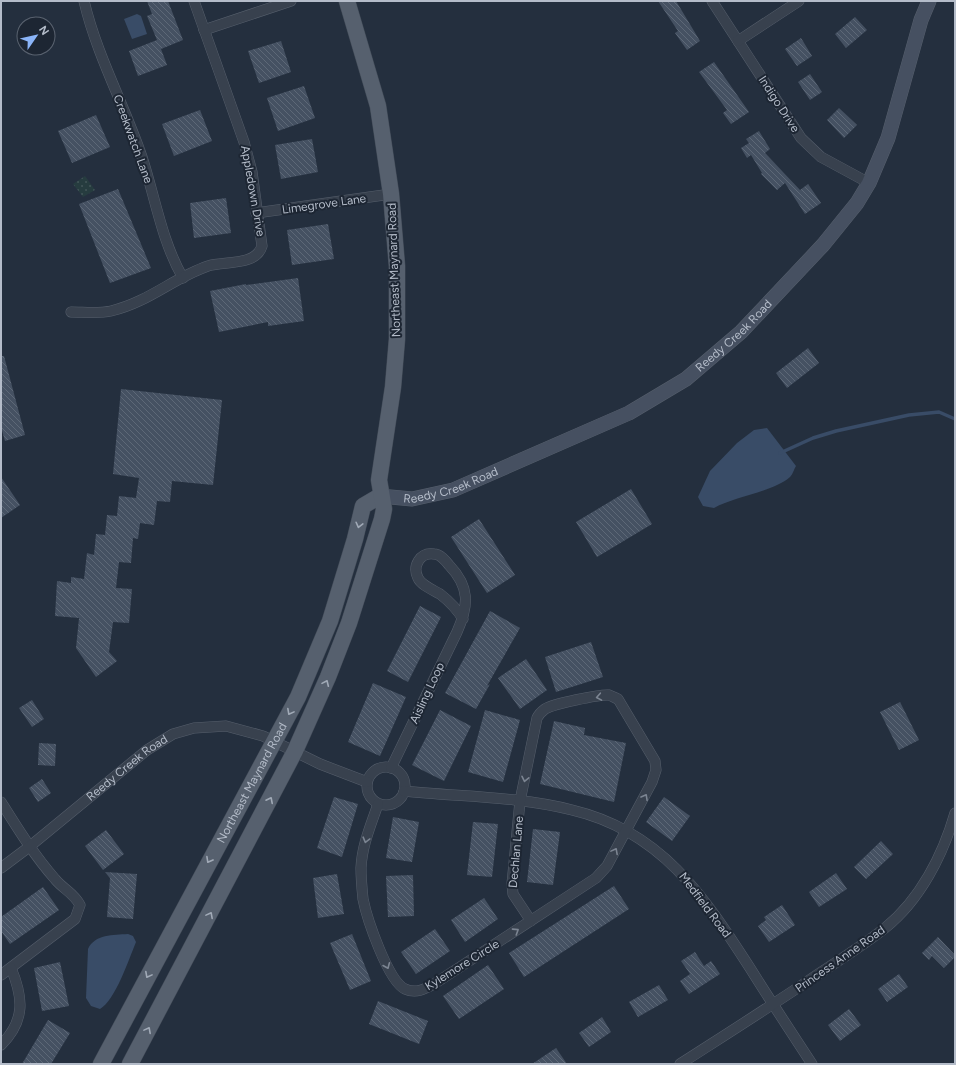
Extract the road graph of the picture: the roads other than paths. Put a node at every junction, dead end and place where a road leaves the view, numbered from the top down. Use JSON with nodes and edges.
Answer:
{"nodes":[{"id":1,"x":84,"y":1,"type":"edge"},
{"id":2,"x":194,"y":1,"type":"edge"},
{"id":3,"x":291,"y":1,"type":"edge"},
{"id":4,"x":347,"y":1,"type":"edge"},
{"id":5,"x":712,"y":1,"type":"edge"},
{"id":6,"x":799,"y":1,"type":"edge"},
{"id":7,"x":929,"y":1,"type":"edge"},
{"id":8,"x":204,"y":30,"type":"junction"},
{"id":9,"x":738,"y":41,"type":"junction"},
{"id":10,"x":869,"y":183,"type":"junction"},
{"id":11,"x":391,"y":194,"type":"junction"},
{"id":12,"x":256,"y":213,"type":"junction"},
{"id":13,"x":183,"y":278,"type":"junction"},
{"id":14,"x":71,"y":312,"type":"dead end"},
{"id":15,"x":380,"y":496,"type":"junction"},
{"id":16,"x":463,"y":619,"type":"junction"},
{"id":17,"x":274,"y":740,"type":"junction"},
{"id":18,"x":295,"y":751,"type":"junction"},
{"id":19,"x":392,"y":768,"type":"junction"},
{"id":20,"x":368,"y":782,"type":"junction"},
{"id":21,"x":404,"y":791,"type":"junction"},
{"id":22,"x":520,"y":801,"type":"junction"},
{"id":23,"x":1,"y":802,"type":"edge"},
{"id":24,"x":378,"y":804,"type":"junction"},
{"id":25,"x":955,"y":813,"type":"edge"},
{"id":26,"x":626,"y":831,"type":"junction"},
{"id":27,"x":29,"y":847,"type":"junction"},
{"id":28,"x":1,"y":868,"type":"edge"},
{"id":29,"x":531,"y":921,"type":"junction"},
{"id":30,"x":11,"y":968,"type":"junction"},
{"id":31,"x":1,"y":975,"type":"edge"},
{"id":32,"x":773,"y":1004,"type":"junction"},
{"id":33,"x":1,"y":1045,"type":"edge"},
{"id":34,"x":101,"y":1064,"type":"edge"},
{"id":35,"x":130,"y":1064,"type":"edge"},
{"id":36,"x":680,"y":1064,"type":"edge"},
{"id":37,"x":812,"y":1064,"type":"edge"}],
"edges":[{"from":1,"to":13,"type":"street","name":"Creekwatch Lane"},
{"from":2,"to":8,"type":"street","name":"Appledown Drive"},
{"from":3,"to":8,"type":"street"},
{"from":4,"to":11,"type":"main road","name":"Northeast Maynard Road"},
{"from":5,"to":9,"type":"street","name":"Indigo Drive"},
{"from":6,"to":9,"type":"street"},
{"from":7,"to":10,"type":"street","name":"Reedy Creek Road"},
{"from":8,"to":12,"type":"street","name":"Appledown Drive"},
{"from":9,"to":10,"type":"street","name":"Indigo Drive"},
{"from":10,"to":15,"type":"street","name":"Reedy Creek Road"},
{"from":11,"to":12,"type":"street","name":"Limegrove Lane"},
{"from":11,"to":15,"type":"main road","name":"Northeast Maynard Road"},
{"from":12,"to":13,"type":"street","name":"Appledown Drive"},
{"from":13,"to":14,"type":"street","name":"Appledown Drive"},
{"from":15,"to":17,"type":"main road","name":"Northeast Maynard Road","one_way":true},
{"from":18,"to":15,"type":"main road","name":"Northeast Maynard Road","one_way":true},
{"from":16,"to":16,"type":"street","name":"Aisling Loop"},
{"from":16,"to":19,"type":"street","name":"Aisling Loop"},
{"from":17,"to":18,"type":"street"},
{"from":17,"to":27,"type":"street","name":"Reedy Creek Road"},
{"from":17,"to":34,"type":"main road","name":"Northeast Maynard Road","one_way":true},
{"from":18,"to":20,"type":"street"},
{"from":35,"to":18,"type":"main road","name":"Northeast Maynard Road","one_way":true},
{"from":19,"to":20,"type":"street"},
{"from":19,"to":21,"type":"street"},
{"from":20,"to":24,"type":"street"},
{"from":21,"to":22,"type":"street","name":"Medfield Road"},
{"from":21,"to":24,"type":"street"},
{"from":22,"to":26,"type":"street","name":"Medfield Road"},
{"from":26,"to":22,"type":"street","name":"Dechlan Lane","one_way":true},
{"from":22,"to":29,"type":"street","name":"Dechlan Lane"},
{"from":23,"to":27,"type":"street"},
{"from":24,"to":29,"type":"street","name":"Kylemore Circle","one_way":true},
{"from":25,"to":32,"type":"street","name":"Princess Anne Road"},
{"from":29,"to":26,"type":"street","name":"Kylemore Circle","one_way":true},
{"from":26,"to":32,"type":"street","name":"Medfield Road"},
{"from":27,"to":28,"type":"street","name":"Reedy Creek Road"},
{"from":27,"to":30,"type":"street"},
{"from":30,"to":31,"type":"street"},
{"from":30,"to":33,"type":"street"},
{"from":32,"to":36,"type":"street","name":"Princess Anne Road"},
{"from":32,"to":37,"type":"street","name":"Medfield Road"}]}
